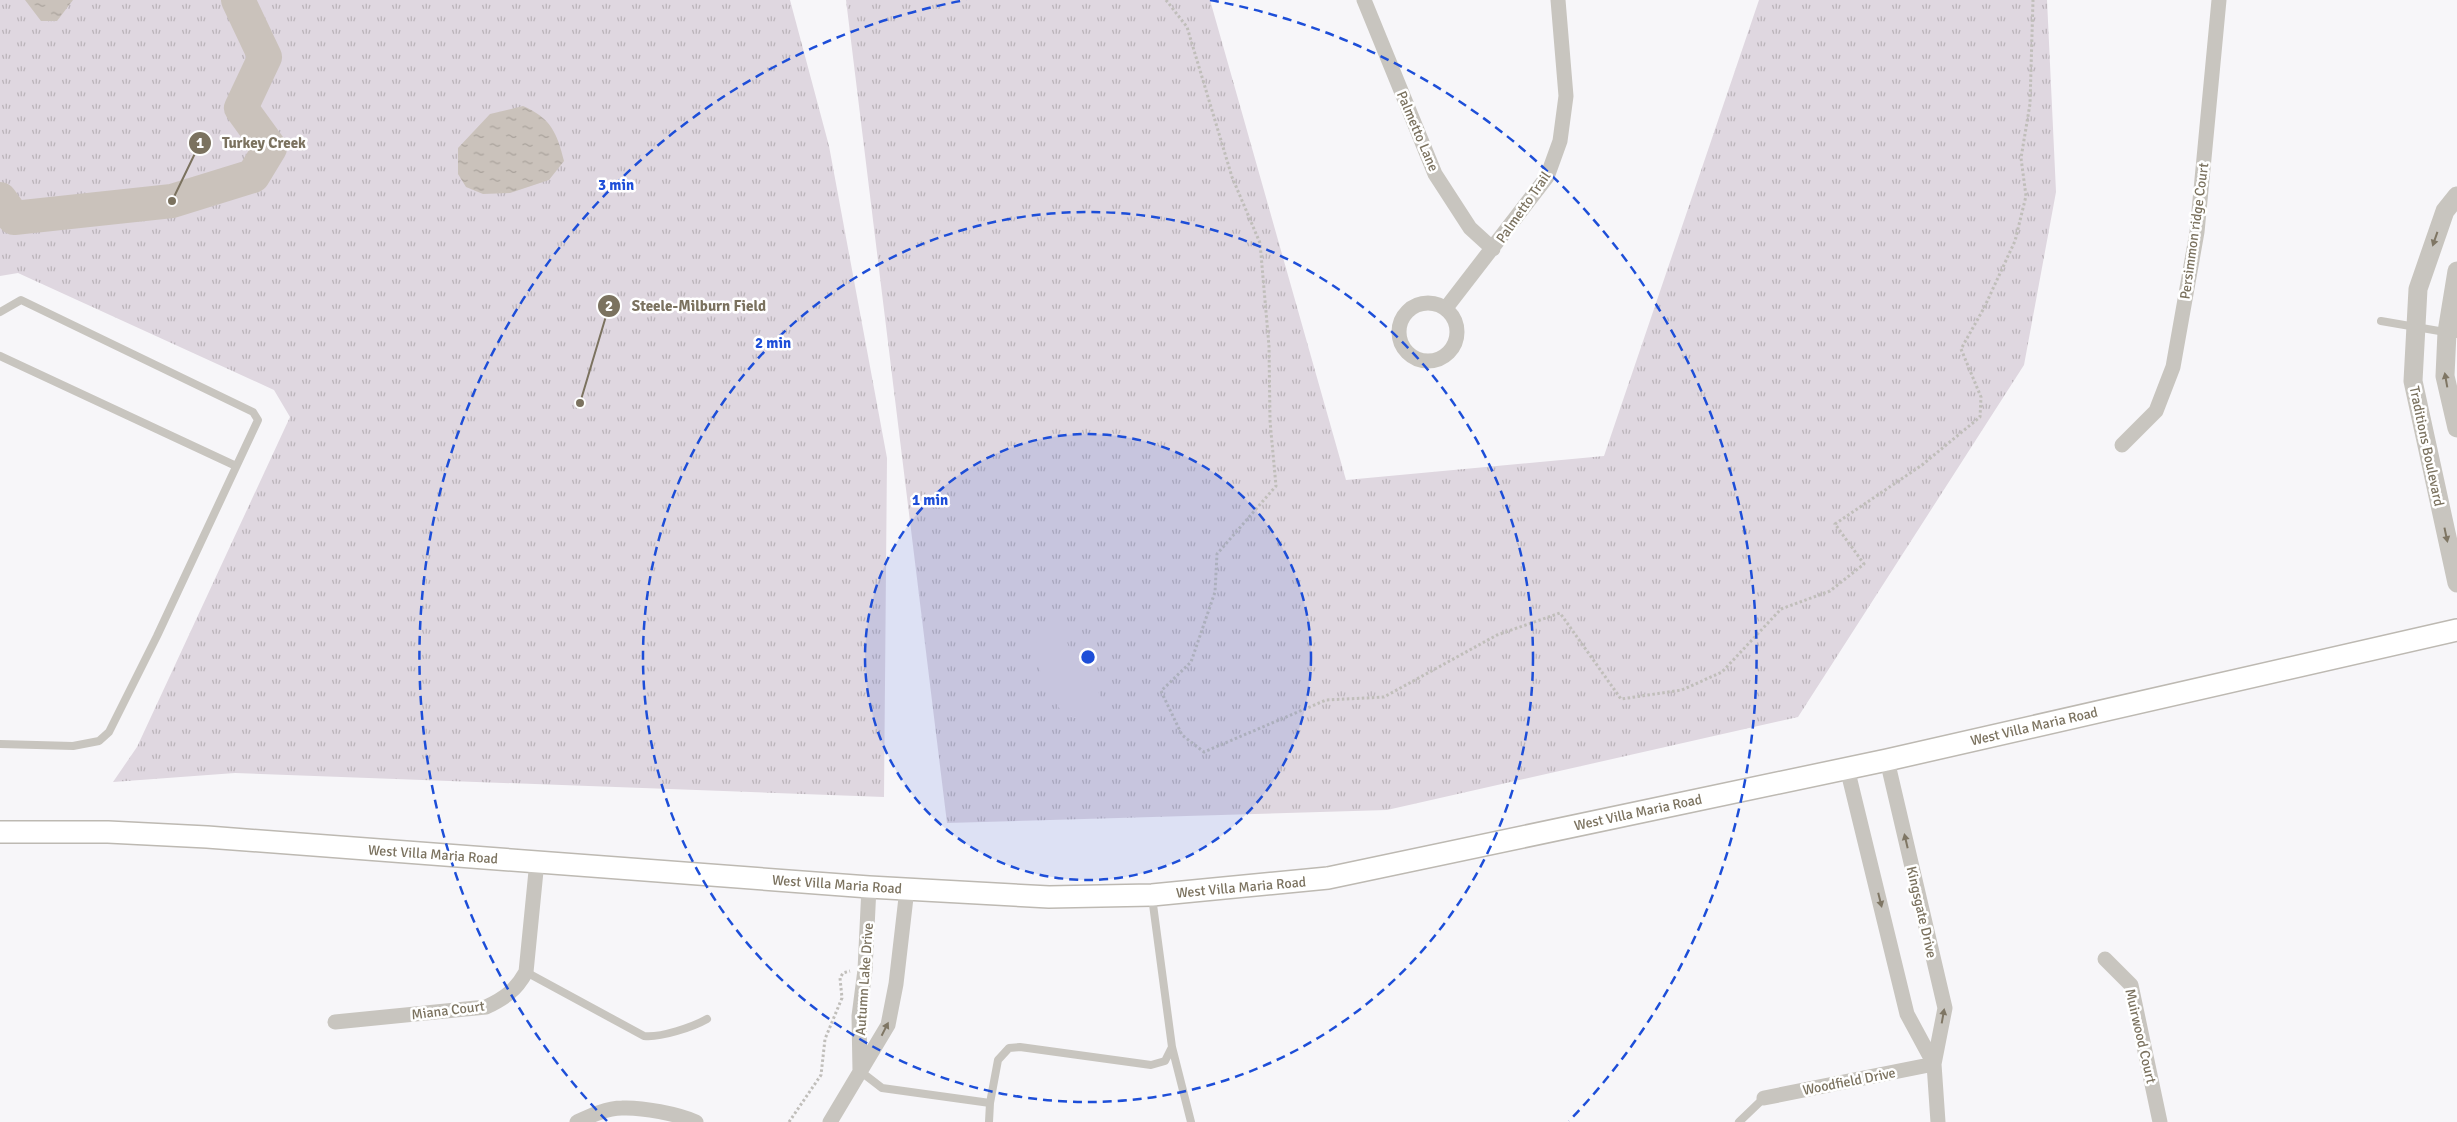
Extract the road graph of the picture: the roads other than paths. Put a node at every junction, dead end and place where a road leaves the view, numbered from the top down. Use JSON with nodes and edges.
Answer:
{"nodes":[{"id":1,"x":1364,"y":0,"type":"edge"},
{"id":2,"x":1558,"y":0,"type":"edge"},
{"id":3,"x":2219,"y":0,"type":"edge"},
{"id":4,"x":2457,"y":196,"type":"edge"},
{"id":5,"x":1493,"y":249,"type":"junction"},
{"id":6,"x":2457,"y":272,"type":"edge"},
{"id":7,"x":1446,"y":308,"type":"dead end"},
{"id":8,"x":0,"y":312,"type":"edge"},
{"id":9,"x":2381,"y":321,"type":"dead end"},
{"id":10,"x":2416,"y":328,"type":"junction"},
{"id":11,"x":2452,"y":333,"type":"edge"},
{"id":12,"x":0,"y":356,"type":"edge"},
{"id":13,"x":2457,"y":428,"type":"edge"},
{"id":14,"x":2122,"y":445,"type":"dead end"},
{"id":15,"x":236,"y":466,"type":"junction"},
{"id":16,"x":2457,"y":583,"type":"edge"},
{"id":17,"x":2457,"y":630,"type":"edge"},
{"id":18,"x":0,"y":744,"type":"edge"},
{"id":19,"x":1887,"y":760,"type":"junction"},
{"id":20,"x":1847,"y":768,"type":"junction"},
{"id":21,"x":0,"y":832,"type":"edge"},
{"id":22,"x":537,"y":861,"type":"junction"},
{"id":23,"x":869,"y":887,"type":"junction"},
{"id":24,"x":907,"y":889,"type":"junction"},
{"id":25,"x":1152,"y":895,"type":"junction"},
{"id":26,"x":2105,"y":959,"type":"dead end"},
{"id":27,"x":526,"y":972,"type":"junction"},
{"id":28,"x":707,"y":1020,"type":"dead end"},
{"id":29,"x":335,"y":1022,"type":"dead end"},
{"id":30,"x":1172,"y":1047,"type":"junction"},
{"id":31,"x":1934,"y":1064,"type":"junction"},
{"id":32,"x":860,"y":1071,"type":"junction"},
{"id":33,"x":1764,"y":1098,"type":"joint"},
{"id":34,"x":990,"y":1103,"type":"junction"},
{"id":35,"x":577,"y":1122,"type":"edge"},
{"id":36,"x":696,"y":1122,"type":"edge"},
{"id":37,"x":830,"y":1122,"type":"edge"},
{"id":38,"x":990,"y":1122,"type":"edge"},
{"id":39,"x":1191,"y":1122,"type":"edge"},
{"id":40,"x":1739,"y":1122,"type":"edge"},
{"id":41,"x":1938,"y":1122,"type":"edge"},
{"id":42,"x":2160,"y":1122,"type":"edge"}],
"edges":[{"from":1,"to":5,"type":"street","name":"Palmetto Lane"},
{"from":2,"to":5,"type":"street","name":"Palmetto Trail"},
{"from":3,"to":14,"type":"street","name":"Persimmon ridge Court"},
{"from":4,"to":10,"type":"street","name":"Traditions Boulevard","one_way":true},
{"from":5,"to":7,"type":"street","name":"Palmetto Trail"},
{"from":6,"to":11,"type":"street"},
{"from":8,"to":15,"type":"lane"},
{"from":9,"to":10,"type":"lane"},
{"from":10,"to":11,"type":"lane"},
{"from":10,"to":16,"type":"street","name":"Traditions Boulevard","one_way":true},
{"from":13,"to":11,"type":"street","one_way":true},
{"from":12,"to":15,"type":"lane"},
{"from":15,"to":18,"type":"lane"},
{"from":17,"to":19,"type":"main road","name":"West Villa Maria Road"},
{"from":19,"to":20,"type":"main road","name":"West Villa Maria Road"},
{"from":31,"to":19,"type":"street","name":"Kingsgate Drive","one_way":true},
{"from":20,"to":25,"type":"main road","name":"West Villa Maria Road"},
{"from":20,"to":31,"type":"street","name":"Kingsgate Drive","one_way":true},
{"from":21,"to":22,"type":"main road","name":"West Villa Maria Road"},
{"from":22,"to":23,"type":"main road","name":"West Villa Maria Road"},
{"from":22,"to":27,"type":"street","name":"Miana Court"},
{"from":23,"to":24,"type":"main road","name":"West Villa Maria Road"},
{"from":23,"to":32,"type":"street","name":"Autumn Lake Drive"},
{"from":24,"to":25,"type":"main road","name":"West Villa Maria Road"},
{"from":32,"to":24,"type":"street","name":"Autumn Lake Drive","one_way":true},
{"from":25,"to":30,"type":"lane"},
{"from":26,"to":42,"type":"street","name":"Muirwood Court"},
{"from":27,"to":28,"type":"lane"},
{"from":27,"to":29,"type":"street","name":"Miana Court"},
{"from":30,"to":34,"type":"lane"},
{"from":30,"to":39,"type":"lane"},
{"from":31,"to":33,"type":"street","name":"Woodfield Drive"},
{"from":31,"to":41,"type":"street","name":"Kingsgate Drive"},
{"from":32,"to":34,"type":"lane"},
{"from":32,"to":37,"type":"street","name":"Autumn Lake Drive"},
{"from":33,"to":40,"type":"lane"},
{"from":34,"to":38,"type":"lane"},
{"from":35,"to":36,"type":"street"}]}
